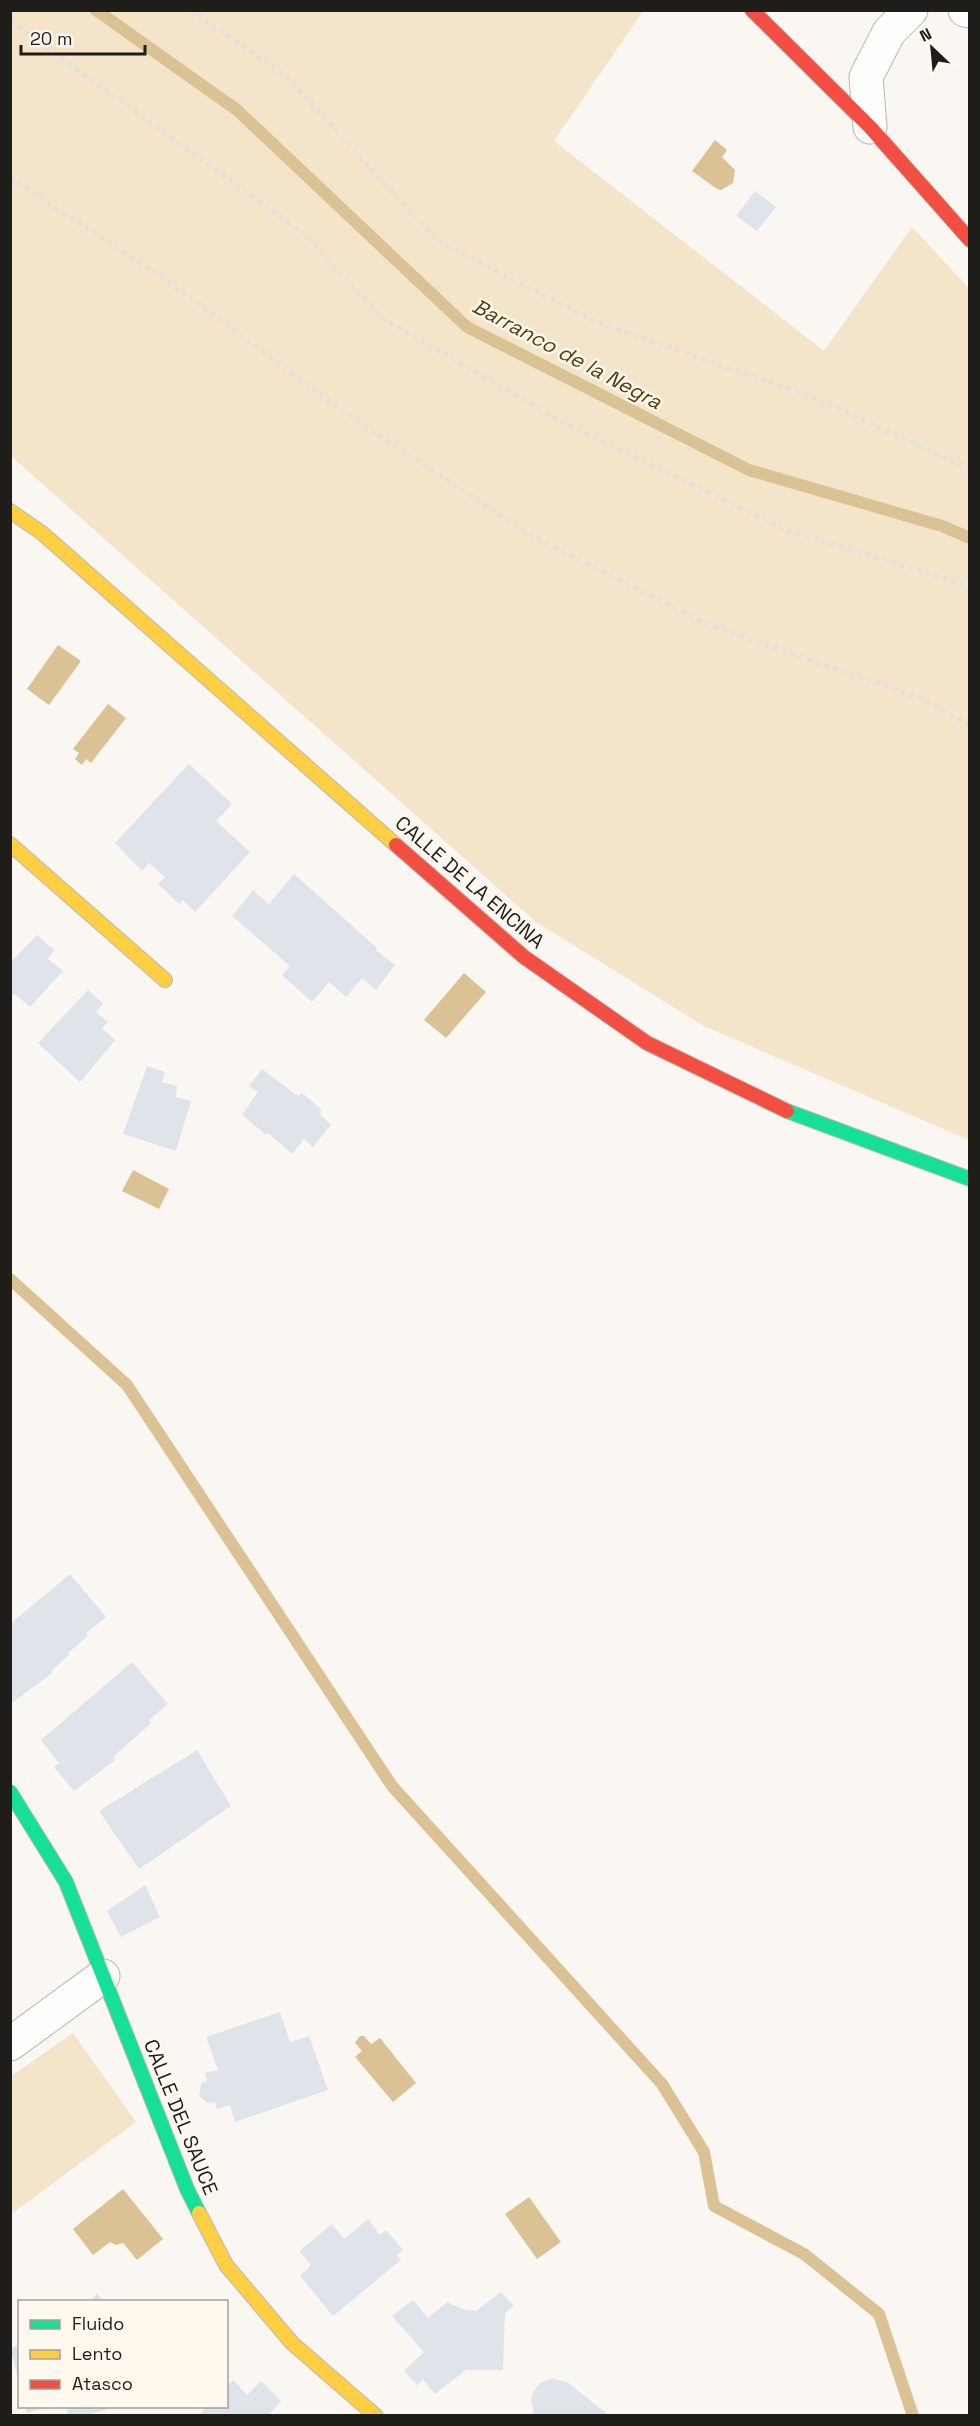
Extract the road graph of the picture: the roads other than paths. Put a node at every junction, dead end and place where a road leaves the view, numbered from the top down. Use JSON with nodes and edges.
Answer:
{"nodes":[{"id":1,"x":752,"y":10,"type":"edge"},
{"id":2,"x":911,"y":10,"type":"edge"},
{"id":3,"x":870,"y":127,"type":"junction"},
{"id":4,"x":969,"y":240,"type":"edge"},
{"id":5,"x":10,"y":511,"type":"edge"},
{"id":6,"x":10,"y":844,"type":"edge"},
{"id":7,"x":165,"y":981,"type":"dead end"},
{"id":8,"x":969,"y":1179,"type":"edge"},
{"id":9,"x":10,"y":1792,"type":"edge"},
{"id":10,"x":103,"y":1976,"type":"junction"},
{"id":11,"x":10,"y":2044,"type":"edge"},
{"id":12,"x":376,"y":2415,"type":"edge"}],
"edges":[{"from":1,"to":3,"type":"street"},
{"from":2,"to":3,"type":"street"},
{"from":3,"to":4,"type":"street"},
{"from":5,"to":8,"type":"street","name":"CALLE DE LA ENCINA"},
{"from":6,"to":7,"type":"street"},
{"from":9,"to":10,"type":"street","name":"CALLE DEL SAUCE"},
{"from":10,"to":11,"type":"street"},
{"from":10,"to":12,"type":"street","name":"CALLE DEL SAUCE"}]}
